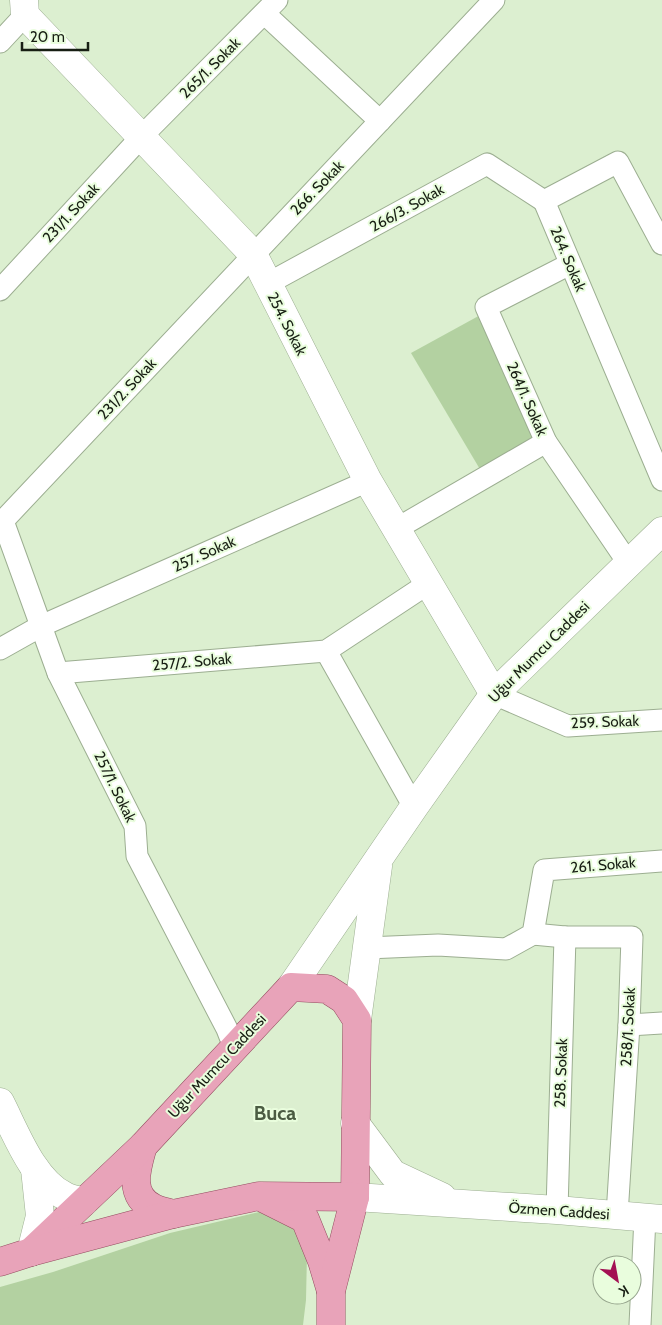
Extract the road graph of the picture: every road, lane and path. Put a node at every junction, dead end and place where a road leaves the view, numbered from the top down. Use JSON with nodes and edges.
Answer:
{"nodes":[{"id":1,"x":494,"y":0,"type":"edge"},
{"id":2,"x":271,"y":7,"type":"edge"},
{"id":3,"x":25,"y":8,"type":"edge"},
{"id":4,"x":0,"y":42,"type":"edge"},
{"id":5,"x":380,"y":121,"type":"junction"},
{"id":6,"x":142,"y":136,"type":"junction"},
{"id":7,"x":544,"y":201,"type":"junction"},
{"id":8,"x":660,"y":233,"type":"edge"},
{"id":9,"x":253,"y":254,"type":"junction"},
{"id":10,"x":570,"y":264,"type":"junction"},
{"id":11,"x":267,"y":284,"type":"junction"},
{"id":12,"x":0,"y":290,"type":"edge"},
{"id":13,"x":546,"y":442,"type":"junction"},
{"id":14,"x":662,"y":480,"type":"edge"},
{"id":15,"x":368,"y":481,"type":"junction"},
{"id":16,"x":1,"y":522,"type":"edge"},
{"id":17,"x":396,"y":529,"type":"junction"},
{"id":18,"x":662,"y":531,"type":"edge"},
{"id":19,"x":629,"y":564,"type":"junction"},
{"id":20,"x":429,"y":584,"type":"junction"},
{"id":21,"x":41,"y":626,"type":"junction"},
{"id":22,"x":0,"y":649,"type":"edge"},
{"id":23,"x":326,"y":650,"type":"junction"},
{"id":24,"x":58,"y":673,"type":"junction"},
{"id":25,"x":494,"y":694,"type":"junction"},
{"id":26,"x":662,"y":720,"type":"edge"},
{"id":27,"x":414,"y":807,"type":"junction"},
{"id":28,"x":379,"y":859,"type":"junction"},
{"id":29,"x":662,"y":861,"type":"edge"},
{"id":30,"x":533,"y":934,"type":"junction"},
{"id":31,"x":565,"y":937,"type":"junction"},
{"id":32,"x":367,"y":948,"type":"junction"},
{"id":33,"x":291,"y":987,"type":"junction"},
{"id":34,"x":356,"y":1020,"type":"junction"},
{"id":35,"x":662,"y":1023,"type":"edge"},
{"id":36,"x":629,"y":1025,"type":"junction"},
{"id":37,"x":234,"y":1047,"type":"junction"},
{"id":38,"x":0,"y":1102,"type":"edge"},
{"id":39,"x":355,"y":1122,"type":"junction"},
{"id":40,"x":143,"y":1146,"type":"junction"},
{"id":41,"x":35,"y":1169,"type":"junction"},
{"id":42,"x":259,"y":1196,"type":"junction"},
{"id":43,"x":355,"y":1197,"type":"junction"},
{"id":44,"x":84,"y":1202,"type":"junction"},
{"id":45,"x":457,"y":1204,"type":"junction"},
{"id":46,"x":557,"y":1210,"type":"junction"},
{"id":47,"x":173,"y":1214,"type":"junction"},
{"id":48,"x":617,"y":1215,"type":"junction"},
{"id":49,"x":654,"y":1218,"type":"edge"},
{"id":50,"x":31,"y":1252,"type":"junction"},
{"id":51,"x":0,"y":1262,"type":"edge"},
{"id":52,"x":331,"y":1291,"type":"junction"},
{"id":53,"x":331,"y":1325,"type":"edge"},
{"id":54,"x":640,"y":1325,"type":"edge"}],
"edges":[{"from":1,"to":5,"type":"street","name":"266. Sokak"},
{"from":2,"to":5,"type":"street"},
{"from":2,"to":6,"type":"street","name":"265/1. Sokak"},
{"from":3,"to":4,"type":"street"},
{"from":3,"to":6,"type":"main road","name":"254. Sokak"},
{"from":5,"to":9,"type":"street","name":"266. Sokak"},
{"from":6,"to":9,"type":"main road","name":"254. Sokak"},
{"from":6,"to":12,"type":"street","name":"231/1. Sokak"},
{"from":7,"to":8,"type":"street"},
{"from":7,"to":10,"type":"street","name":"264. Sokak"},
{"from":7,"to":11,"type":"street","name":"266/3. Sokak"},
{"from":9,"to":11,"type":"main road","name":"254. Sokak"},
{"from":9,"to":16,"type":"street","name":"231/2. Sokak"},
{"from":10,"to":13,"type":"street","name":"264/1. Sokak"},
{"from":10,"to":14,"type":"street","name":"264. Sokak"},
{"from":11,"to":15,"type":"main road","name":"254. Sokak"},
{"from":13,"to":17,"type":"street"},
{"from":13,"to":19,"type":"street","name":"264/1. Sokak"},
{"from":15,"to":17,"type":"main road","name":"254. Sokak"},
{"from":15,"to":21,"type":"street","name":"257. Sokak"},
{"from":16,"to":21,"type":"street","name":"257/1. Sokak"},
{"from":17,"to":20,"type":"main road","name":"254. Sokak"},
{"from":18,"to":19,"type":"main road","name":"Uğur Mumcu Caddesi"},
{"from":19,"to":25,"type":"main road","name":"Uğur Mumcu Caddesi"},
{"from":20,"to":23,"type":"street","name":"257/2. Sokak"},
{"from":20,"to":25,"type":"main road","name":"254. Sokak"},
{"from":21,"to":22,"type":"street"},
{"from":21,"to":24,"type":"street","name":"257/1. Sokak"},
{"from":23,"to":24,"type":"street","name":"257/2. Sokak"},
{"from":23,"to":27,"type":"street"},
{"from":24,"to":37,"type":"street","name":"257/1. Sokak"},
{"from":25,"to":26,"type":"street","name":"259. Sokak"},
{"from":25,"to":27,"type":"main road","name":"Uğur Mumcu Caddesi"},
{"from":27,"to":28,"type":"main road","name":"Uğur Mumcu Caddesi"},
{"from":28,"to":32,"type":"main road","name":"Uğur Mumcu Caddesi"},
{"from":28,"to":33,"type":"main road","name":"Uğur Mumcu Caddesi"},
{"from":29,"to":30,"type":"street","name":"261. Sokak"},
{"from":30,"to":31,"type":"street","name":"258/1. Sokak"},
{"from":30,"to":32,"type":"street"},
{"from":31,"to":36,"type":"street","name":"258/1. Sokak"},
{"from":31,"to":46,"type":"street","name":"258. Sokak"},
{"from":32,"to":34,"type":"main road","name":"Uğur Mumcu Caddesi"},
{"from":33,"to":34,"type":"main road"},
{"from":33,"to":37,"type":"main road","name":"Uğur Mumcu Caddesi"},
{"from":34,"to":39,"type":"main road","name":"Uğur Mumcu Caddesi"},
{"from":35,"to":36,"type":"street"},
{"from":36,"to":48,"type":"street","name":"258/1. Sokak"},
{"from":37,"to":40,"type":"main road","name":"Uğur Mumcu Caddesi"},
{"from":38,"to":41,"type":"main road"},
{"from":39,"to":43,"type":"main road","name":"Uğur Mumcu Caddesi"},
{"from":39,"to":45,"type":"main road"},
{"from":40,"to":44,"type":"main road","name":"Uğur Mumcu Caddesi"},
{"from":40,"to":47,"type":"main road"},
{"from":41,"to":44,"type":"main road"},
{"from":41,"to":50,"type":"main road"},
{"from":42,"to":43,"type":"main road"},
{"from":42,"to":47,"type":"main road"},
{"from":42,"to":52,"type":"main road","name":"Uğur Mumcu Caddesi"},
{"from":43,"to":45,"type":"main road","name":"Özmen Caddesi"},
{"from":43,"to":52,"type":"main road","name":"Uğur Mumcu Caddesi"},
{"from":44,"to":50,"type":"main road","name":"Uğur Mumcu Caddesi"},
{"from":45,"to":46,"type":"main road","name":"Özmen Caddesi"},
{"from":46,"to":48,"type":"main road","name":"Özmen Caddesi"},
{"from":47,"to":50,"type":"main road"},
{"from":48,"to":49,"type":"main road","name":"Özmen Caddesi"},
{"from":49,"to":54,"type":"street"},
{"from":50,"to":51,"type":"main road"},
{"from":52,"to":53,"type":"main road","name":"Uğur Mumcu Caddesi"}]}
